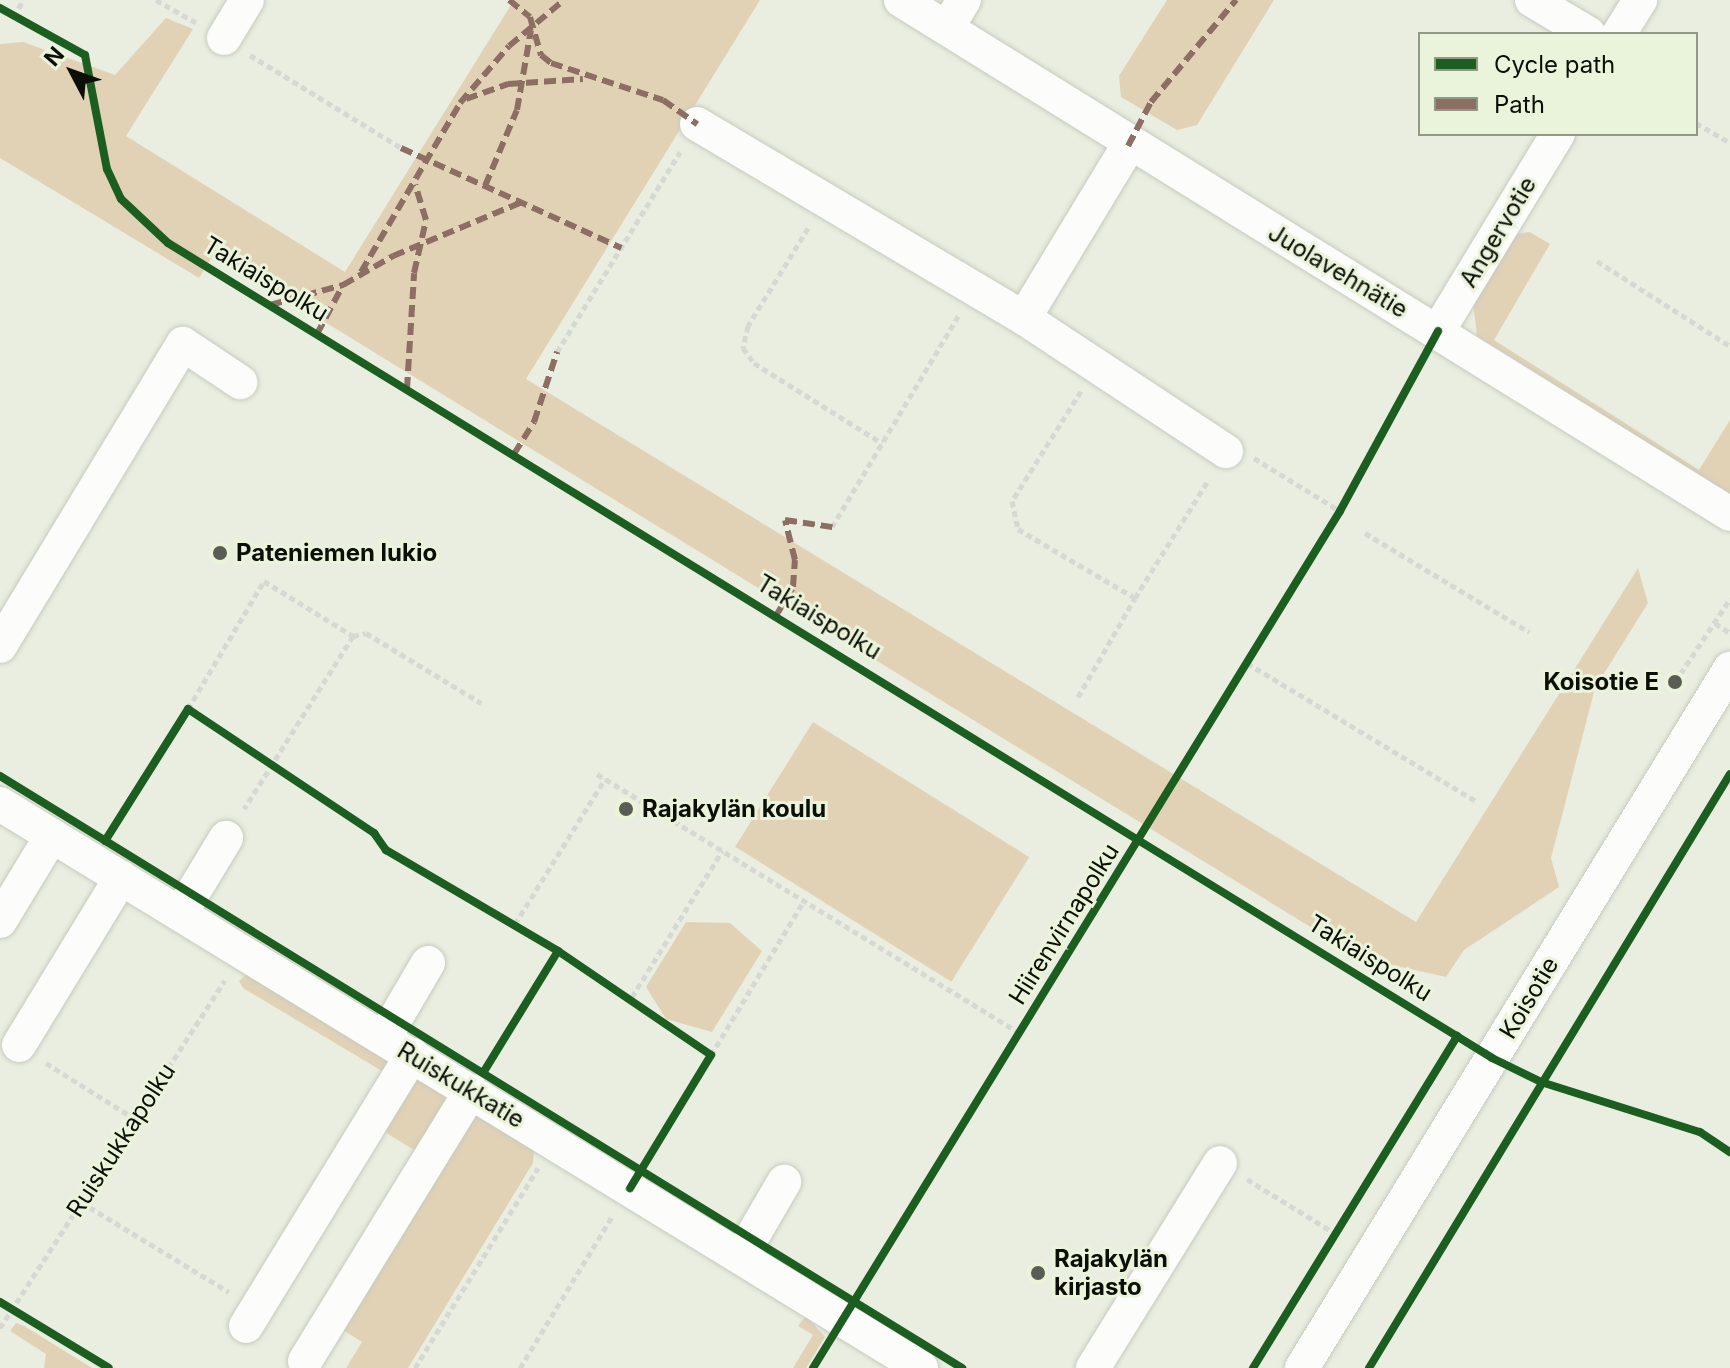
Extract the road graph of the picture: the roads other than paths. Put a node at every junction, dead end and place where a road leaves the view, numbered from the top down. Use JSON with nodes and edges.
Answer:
{"nodes":[{"id":1,"x":247,"y":0,"type":"edge"},
{"id":2,"x":901,"y":0,"type":"edge"},
{"id":3,"x":1532,"y":0,"type":"edge"},
{"id":4,"x":1640,"y":0,"type":"edge"},
{"id":5,"x":955,"y":14,"type":"edge"},
{"id":6,"x":1586,"y":32,"type":"edge"},
{"id":7,"x":1620,"y":32,"type":"edge"},
{"id":8,"x":224,"y":38,"type":"road end"},
{"id":9,"x":697,"y":124,"type":"road end"},
{"id":10,"x":1557,"y":136,"type":"edge"},
{"id":11,"x":1128,"y":146,"type":"junction"},
{"id":12,"x":1024,"y":318,"type":"junction"},
{"id":13,"x":1438,"y":331,"type":"junction"},
{"id":14,"x":240,"y":382,"type":"dead end"},
{"id":15,"x":1226,"y":451,"type":"road end"},
{"id":16,"x":1730,"y":514,"type":"edge"},
{"id":17,"x":0,"y":646,"type":"edge"},
{"id":18,"x":1730,"y":669,"type":"edge"},
{"id":19,"x":3,"y":811,"type":"edge"},
{"id":20,"x":52,"y":835,"type":"junction"},
{"id":21,"x":226,"y":838,"type":"dead end"},
{"id":22,"x":121,"y":878,"type":"junction"},
{"id":23,"x":180,"y":914,"type":"junction"},
{"id":24,"x":0,"y":921,"type":"edge"},
{"id":25,"x":428,"y":963,"type":"dead end"},
{"id":26,"x":19,"y":1045,"type":"road end"},
{"id":27,"x":398,"y":1047,"type":"junction"},
{"id":28,"x":471,"y":1091,"type":"junction"},
{"id":29,"x":1220,"y":1163,"type":"road end"},
{"id":30,"x":784,"y":1182,"type":"dead end"},
{"id":31,"x":741,"y":1256,"type":"junction"},
{"id":32,"x":252,"y":1317,"type":"road end"},
{"id":33,"x":305,"y":1361,"type":"dead end"},
{"id":34,"x":921,"y":1368,"type":"edge"},
{"id":35,"x":1093,"y":1368,"type":"edge"},
{"id":36,"x":1302,"y":1368,"type":"edge"}],
"edges":[{"from":1,"to":8,"type":"street"},
{"from":2,"to":5,"type":"street","name":"Juolavehnätie"},
{"from":3,"to":6,"type":"street"},
{"from":4,"to":7,"type":"street"},
{"from":5,"to":11,"type":"street","name":"Juolavehnätie"},
{"from":9,"to":12,"type":"street"},
{"from":10,"to":13,"type":"street","name":"Angervotie"},
{"from":11,"to":12,"type":"street"},
{"from":11,"to":13,"type":"street","name":"Juolavehnätie"},
{"from":12,"to":15,"type":"street"},
{"from":13,"to":16,"type":"street","name":"Juolavehnätie"},
{"from":14,"to":17,"type":"street"},
{"from":18,"to":36,"type":"street","name":"Koisotie"},
{"from":19,"to":20,"type":"street","name":"Ruiskukkatie"},
{"from":20,"to":22,"type":"street","name":"Ruiskukkatie"},
{"from":20,"to":24,"type":"street"},
{"from":21,"to":23,"type":"street"},
{"from":22,"to":23,"type":"street","name":"Ruiskukkatie"},
{"from":22,"to":26,"type":"street"},
{"from":23,"to":27,"type":"street","name":"Ruiskukkatie"},
{"from":25,"to":27,"type":"street"},
{"from":27,"to":28,"type":"street","name":"Ruiskukkatie"},
{"from":27,"to":32,"type":"street"},
{"from":28,"to":31,"type":"street","name":"Ruiskukkatie"},
{"from":28,"to":33,"type":"street"},
{"from":29,"to":35,"type":"street"},
{"from":30,"to":31,"type":"street"},
{"from":31,"to":34,"type":"street","name":"Ruiskukkatie"}]}
